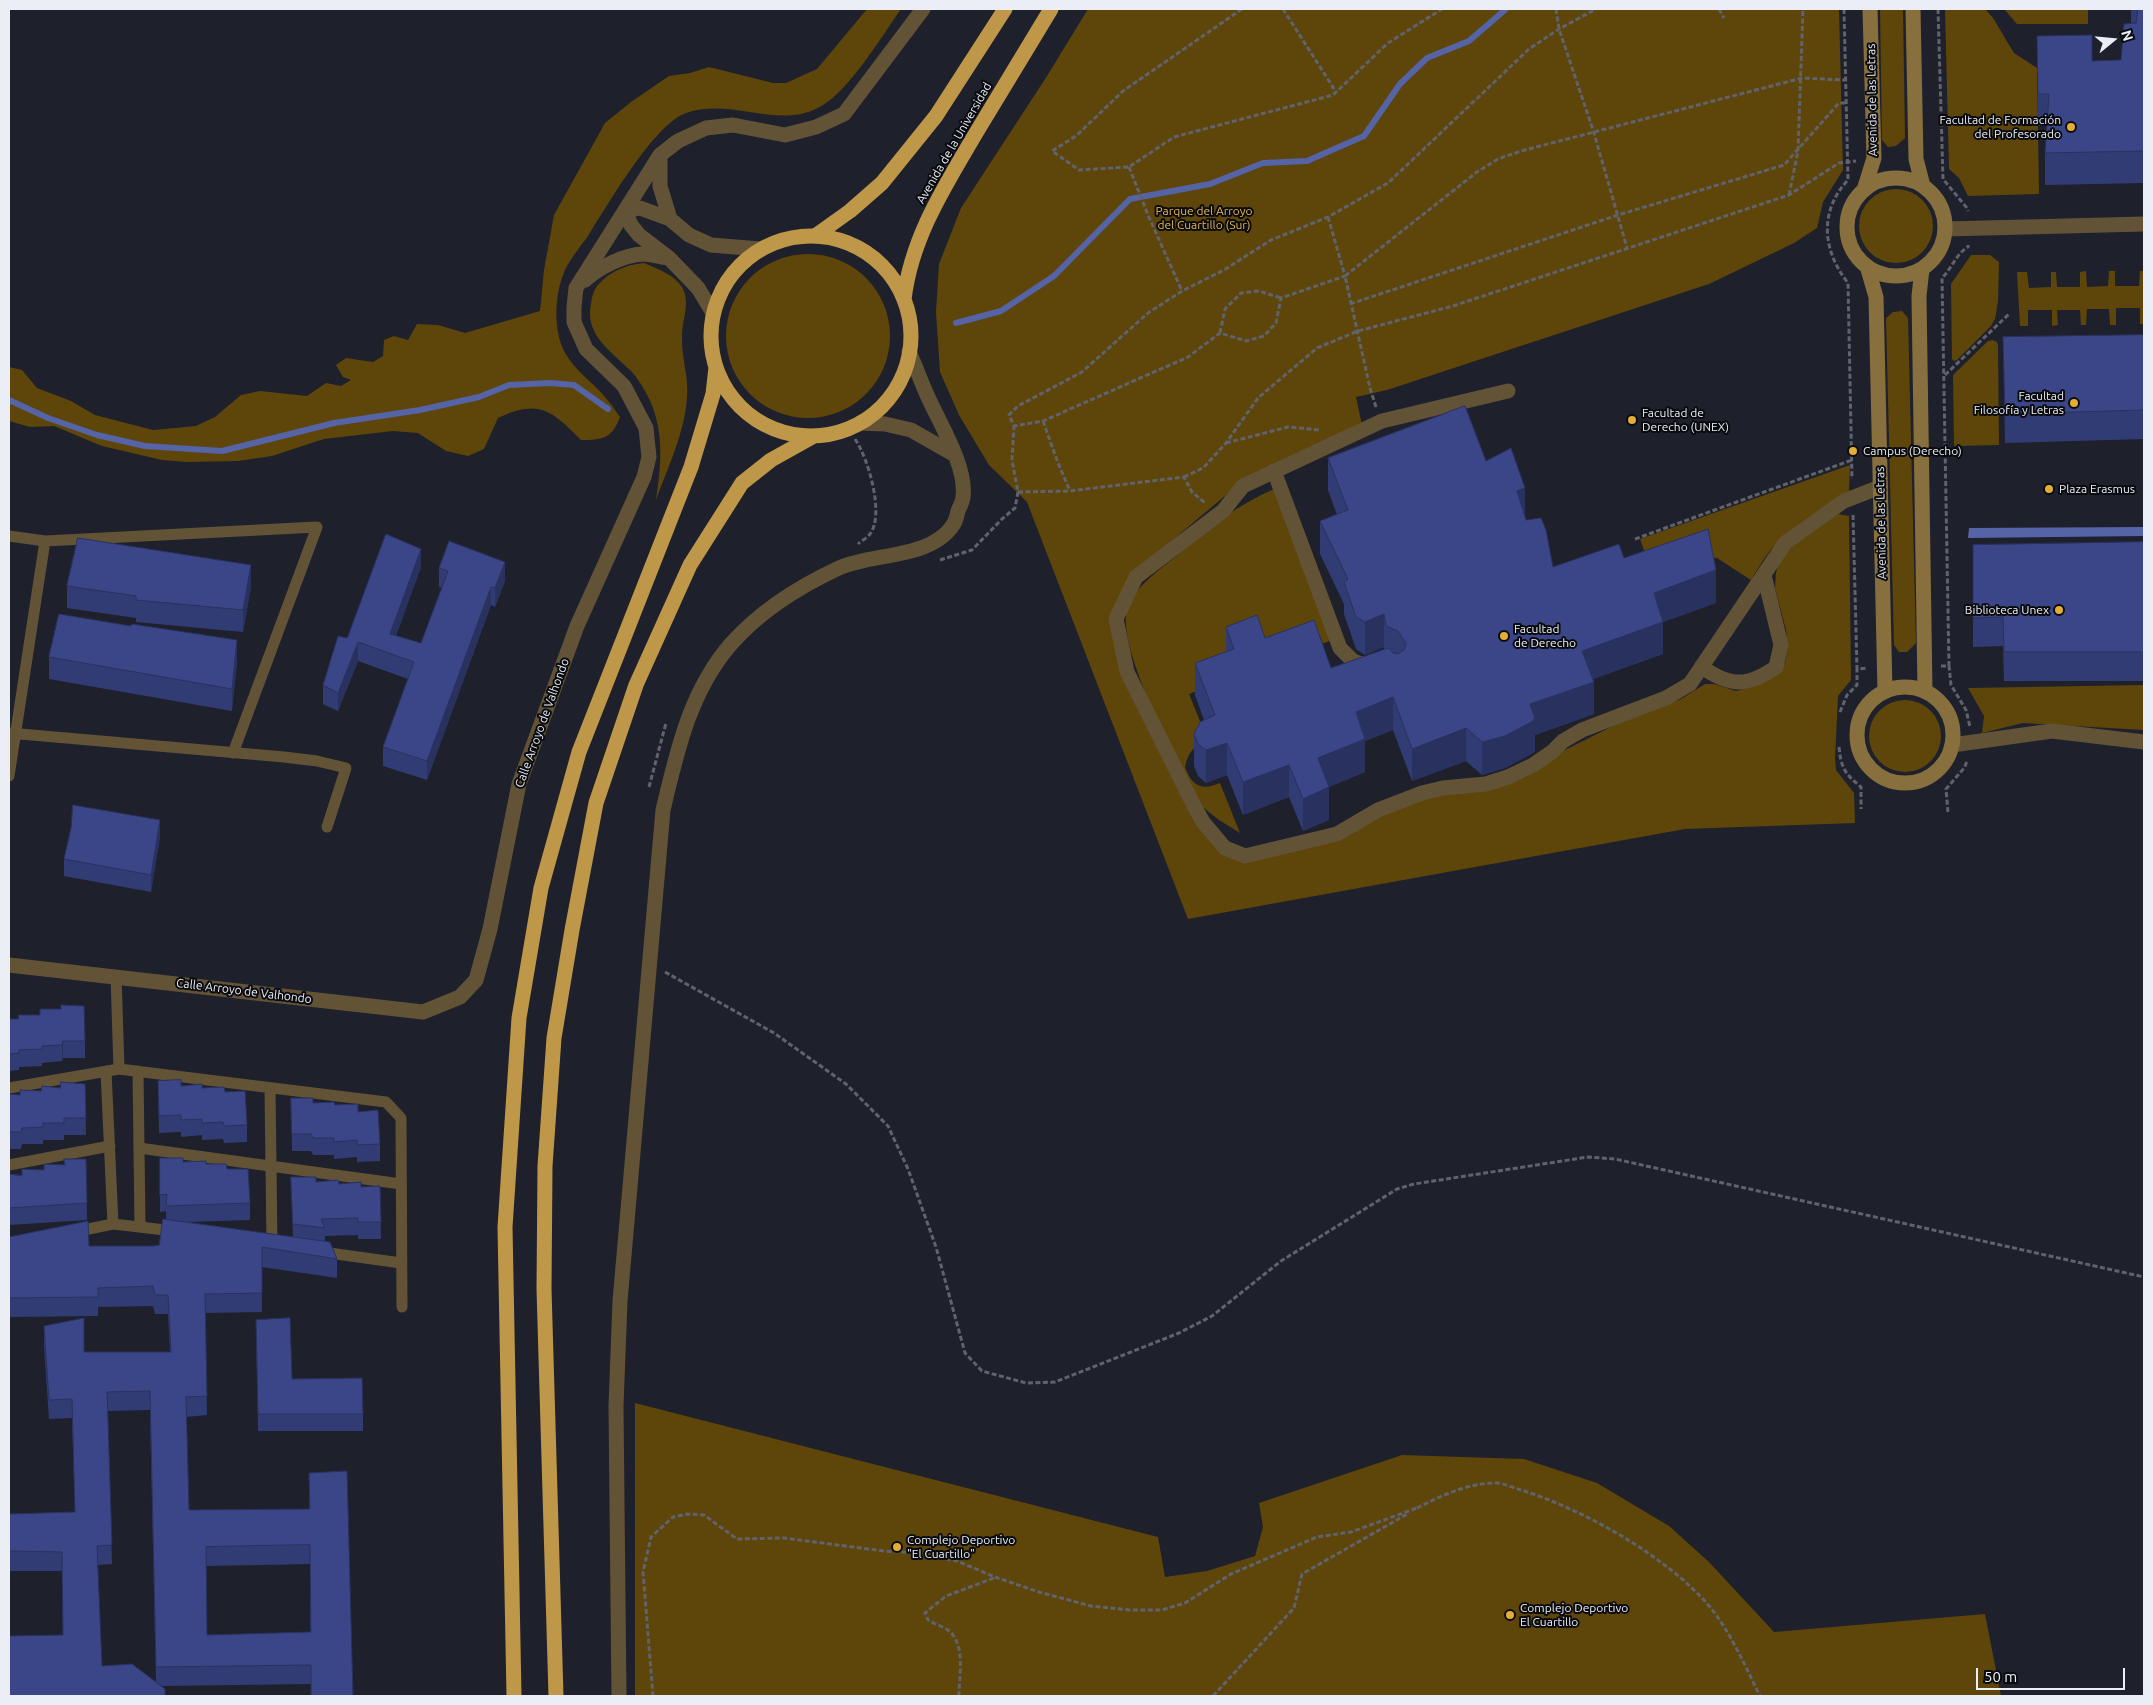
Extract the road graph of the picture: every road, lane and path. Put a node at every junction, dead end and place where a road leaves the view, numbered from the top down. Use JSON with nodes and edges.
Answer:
{"nodes":[{"id":1,"x":923,"y":9,"type":"edge"},
{"id":2,"x":1005,"y":9,"type":"edge"},
{"id":3,"x":1051,"y":9,"type":"edge"},
{"id":4,"x":1242,"y":9,"type":"edge"},
{"id":5,"x":1283,"y":9,"type":"edge"},
{"id":6,"x":1442,"y":9,"type":"edge"},
{"id":7,"x":1556,"y":9,"type":"edge"},
{"id":8,"x":1596,"y":9,"type":"edge"},
{"id":9,"x":1720,"y":9,"type":"edge"},
{"id":10,"x":1803,"y":9,"type":"edge"},
{"id":11,"x":1844,"y":9,"type":"edge"},
{"id":12,"x":1870,"y":9,"type":"edge"},
{"id":13,"x":1913,"y":9,"type":"edge"},
{"id":14,"x":1938,"y":9,"type":"edge"},
{"id":15,"x":1724,"y":18,"type":"dead end"},
{"id":16,"x":1559,"y":29,"type":"junction"},
{"id":17,"x":1802,"y":78,"type":"junction"},
{"id":18,"x":1846,"y":80,"type":"junction"},
{"id":19,"x":1336,"y":92,"type":"junction"},
{"id":20,"x":1846,"y":103,"type":"junction"},
{"id":21,"x":1594,"y":133,"type":"junction"},
{"id":22,"x":1798,"y":151,"type":"junction"},
{"id":23,"x":660,"y":155,"type":"junction"},
{"id":24,"x":1846,"y":162,"type":"junction"},
{"id":25,"x":1129,"y":167,"type":"junction"},
{"id":26,"x":1923,"y":186,"type":"junction"},
{"id":27,"x":1864,"y":190,"type":"junction"},
{"id":28,"x":1789,"y":195,"type":"junction"},
{"id":29,"x":625,"y":211,"type":"junction"},
{"id":30,"x":1618,"y":215,"type":"junction"},
{"id":31,"x":1328,"y":217,"type":"junction"},
{"id":32,"x":670,"y":219,"type":"junction"},
{"id":33,"x":2144,"y":224,"type":"edge"},
{"id":34,"x":1945,"y":229,"type":"junction"},
{"id":35,"x":1968,"y":230,"type":"junction"},
{"id":36,"x":815,"y":236,"type":"junction"},
{"id":37,"x":1627,"y":248,"type":"junction"},
{"id":38,"x":760,"y":250,"type":"junction"},
{"id":39,"x":669,"y":258,"type":"junction"},
{"id":40,"x":1867,"y":266,"type":"junction"},
{"id":41,"x":1922,"y":269,"type":"junction"},
{"id":42,"x":1345,"y":276,"type":"junction"},
{"id":43,"x":576,"y":288,"type":"junction"},
{"id":44,"x":1182,"y":291,"type":"junction"},
{"id":45,"x":1281,"y":298,"type":"junction"},
{"id":46,"x":904,"y":300,"type":"junction"},
{"id":47,"x":1350,"y":304,"type":"junction"},
{"id":48,"x":714,"y":313,"type":"junction"},
{"id":49,"x":2010,"y":313,"type":"dead end"},
{"id":50,"x":1358,"y":331,"type":"junction"},
{"id":51,"x":1220,"y":333,"type":"junction"},
{"id":52,"x":909,"y":352,"type":"junction"},
{"id":53,"x":716,"y":367,"type":"junction"},
{"id":54,"x":1944,"y":376,"type":"junction"},
{"id":55,"x":1508,"y":391,"type":"dead end"},
{"id":56,"x":1044,"y":421,"type":"junction"},
{"id":57,"x":1382,"y":421,"type":"junction"},
{"id":58,"x":853,"y":426,"type":"junction"},
{"id":59,"x":1014,"y":426,"type":"junction"},
{"id":60,"x":814,"y":436,"type":"junction"},
{"id":61,"x":1344,"y":439,"type":"junction"},
{"id":62,"x":1226,"y":443,"type":"junction"},
{"id":63,"x":955,"y":456,"type":"junction"},
{"id":64,"x":1852,"y":460,"type":"junction"},
{"id":65,"x":1274,"y":471,"type":"junction"},
{"id":66,"x":1184,"y":477,"type":"junction"},
{"id":67,"x":1880,"y":487,"type":"junction"},
{"id":68,"x":1070,"y":491,"type":"junction"},
{"id":69,"x":1018,"y":492,"type":"junction"},
{"id":70,"x":1853,"y":498,"type":"junction"},
{"id":71,"x":1223,"y":511,"type":"junction"},
{"id":72,"x":9,"y":536,"type":"edge"},
{"id":73,"x":1635,"y":539,"type":"dead end"},
{"id":74,"x":45,"y":541,"type":"junction"},
{"id":75,"x":857,"y":544,"type":"dead end"},
{"id":76,"x":937,"y":561,"type":"dead end"},
{"id":77,"x":1764,"y":576,"type":"junction"},
{"id":78,"x":1925,"y":666,"type":"junction"},
{"id":79,"x":1949,"y":666,"type":"junction"},
{"id":80,"x":1702,"y":667,"type":"junction"},
{"id":81,"x":1382,"y":668,"type":"edge"},
{"id":82,"x":1884,"y":668,"type":"junction"},
{"id":83,"x":1857,"y":669,"type":"junction"},
{"id":84,"x":1885,"y":691,"type":"junction"},
{"id":85,"x":1925,"y":691,"type":"junction"},
{"id":86,"x":1840,"y":712,"type":"dead end"},
{"id":87,"x":668,"y":719,"type":"dead end"},
{"id":88,"x":12,"y":733,"type":"edge"},
{"id":89,"x":1973,"y":742,"type":"junction"},
{"id":90,"x":2144,"y":742,"type":"edge"},
{"id":91,"x":1952,"y":745,"type":"junction"},
{"id":92,"x":1839,"y":747,"type":"dead end"},
{"id":93,"x":233,"y":752,"type":"junction"},
{"id":94,"x":9,"y":776,"type":"edge"},
{"id":95,"x":647,"y":795,"type":"dead end"},
{"id":96,"x":1860,"y":809,"type":"dead end"},
{"id":97,"x":1948,"y":812,"type":"dead end"},
{"id":98,"x":327,"y":826,"type":"dead end"},
{"id":99,"x":9,"y":965,"type":"edge"},
{"id":100,"x":116,"y":976,"type":"junction"},
{"id":101,"x":661,"y":980,"type":"dead end"},
{"id":102,"x":119,"y":1069,"type":"junction"},
{"id":103,"x":106,"y":1071,"type":"junction"},
{"id":104,"x":138,"y":1071,"type":"junction"},
{"id":105,"x":9,"y":1088,"type":"edge"},
{"id":106,"x":270,"y":1088,"type":"junction"},
{"id":107,"x":110,"y":1146,"type":"junction"},
{"id":108,"x":139,"y":1148,"type":"junction"},
{"id":109,"x":9,"y":1165,"type":"edge"},
{"id":110,"x":271,"y":1166,"type":"junction"},
{"id":111,"x":401,"y":1184,"type":"junction"},
{"id":112,"x":113,"y":1224,"type":"junction"},
{"id":113,"x":140,"y":1226,"type":"junction"},
{"id":114,"x":187,"y":1233,"type":"edge"},
{"id":115,"x":66,"y":1234,"type":"edge"},
{"id":116,"x":272,"y":1245,"type":"edge"},
{"id":117,"x":312,"y":1251,"type":"edge"},
{"id":118,"x":401,"y":1264,"type":"junction"},
{"id":119,"x":2144,"y":1277,"type":"edge"},
{"id":120,"x":402,"y":1307,"type":"dead end"},
{"id":121,"x":1417,"y":1508,"type":"junction"},
{"id":122,"x":995,"y":1577,"type":"junction"},
{"id":123,"x":514,"y":1696,"type":"edge"},
{"id":124,"x":556,"y":1696,"type":"edge"},
{"id":125,"x":619,"y":1696,"type":"edge"},
{"id":126,"x":653,"y":1696,"type":"edge"},
{"id":127,"x":959,"y":1696,"type":"edge"},
{"id":128,"x":1213,"y":1696,"type":"edge"},
{"id":129,"x":1760,"y":1696,"type":"edge"}],
"edges":[{"from":1,"to":23,"type":"street"},
{"from":2,"to":36,"type":"highway"},
{"from":3,"to":46,"type":"highway","name":"Avenida de la Universidad"},
{"from":4,"to":25,"type":"path"},
{"from":5,"to":19,"type":"path"},
{"from":6,"to":19,"type":"path"},
{"from":7,"to":16,"type":"path"},
{"from":8,"to":16,"type":"path"},
{"from":9,"to":15,"type":"path"},
{"from":10,"to":17,"type":"path"},
{"from":11,"to":18,"type":"path"},
{"from":12,"to":27,"type":"main road","name":"Avenida de las Letras"},
{"from":13,"to":26,"type":"main road"},
{"from":14,"to":35,"type":"path"},
{"from":16,"to":21,"type":"path"},
{"from":16,"to":31,"type":"path"},
{"from":17,"to":18,"type":"path"},
{"from":17,"to":21,"type":"path"},
{"from":17,"to":22,"type":"path"},
{"from":18,"to":20,"type":"path"},
{"from":19,"to":25,"type":"path"},
{"from":20,"to":22,"type":"path"},
{"from":20,"to":24,"type":"path"},
{"from":21,"to":30,"type":"path"},
{"from":21,"to":42,"type":"path"},
{"from":22,"to":28,"type":"path"},
{"from":22,"to":30,"type":"path"},
{"from":23,"to":29,"type":"street","name":"Calle Arroyo de Valhondo"},
{"from":23,"to":32,"type":"street"},
{"from":24,"to":28,"type":"path"},
{"from":24,"to":64,"type":"path"},
{"from":25,"to":44,"type":"path"},
{"from":26,"to":27,"type":"main road"},
{"from":26,"to":34,"type":"main road"},
{"from":27,"to":40,"type":"main road"},
{"from":28,"to":37,"type":"path"},
{"from":29,"to":32,"type":"street"},
{"from":29,"to":39,"type":"street"},
{"from":29,"to":43,"type":"street","name":"Calle Arroyo de Valhondo"},
{"from":30,"to":37,"type":"path"},
{"from":30,"to":47,"type":"path"},
{"from":31,"to":42,"type":"path"},
{"from":31,"to":44,"type":"path"},
{"from":32,"to":38,"type":"street"},
{"from":33,"to":35,"type":"street"},
{"from":34,"to":35,"type":"street"},
{"from":34,"to":41,"type":"main road"},
{"from":35,"to":54,"type":"path"},
{"from":36,"to":38,"type":"highway"},
{"from":36,"to":46,"type":"highway"},
{"from":37,"to":50,"type":"path"},
{"from":38,"to":48,"type":"highway"},
{"from":39,"to":43,"type":"street"},
{"from":39,"to":48,"type":"street"},
{"from":40,"to":41,"type":"main road"},
{"from":40,"to":67,"type":"main road","name":"Avenida de las Letras"},
{"from":41,"to":78,"type":"main road"},
{"from":42,"to":45,"type":"path"},
{"from":42,"to":47,"type":"path"},
{"from":43,"to":100,"type":"street","name":"Calle Arroyo de Valhondo"},
{"from":44,"to":59,"type":"path"},
{"from":45,"to":51,"type":"path"},
{"from":45,"to":51,"type":"path"},
{"from":46,"to":52,"type":"highway"},
{"from":47,"to":50,"type":"path"},
{"from":48,"to":53,"type":"highway"},
{"from":49,"to":54,"type":"path"},
{"from":50,"to":57,"type":"path"},
{"from":50,"to":62,"type":"path"},
{"from":51,"to":56,"type":"path"},
{"from":52,"to":58,"type":"highway"},
{"from":52,"to":63,"type":"street"},
{"from":53,"to":60,"type":"highway"},
{"from":53,"to":123,"type":"highway"},
{"from":54,"to":79,"type":"path"},
{"from":55,"to":57,"type":"street"},
{"from":56,"to":59,"type":"path"},
{"from":56,"to":68,"type":"path"},
{"from":57,"to":61,"type":"street"},
{"from":58,"to":60,"type":"highway"},
{"from":58,"to":63,"type":"street"},
{"from":58,"to":75,"type":"path"},
{"from":59,"to":69,"type":"path"},
{"from":60,"to":124,"type":"highway"},
{"from":61,"to":62,"type":"path"},
{"from":61,"to":65,"type":"street"},
{"from":62,"to":66,"type":"path"},
{"from":63,"to":125,"type":"street"},
{"from":64,"to":70,"type":"path"},
{"from":64,"to":73,"type":"path"},
{"from":65,"to":71,"type":"street"},
{"from":65,"to":81,"type":"street"},
{"from":66,"to":68,"type":"path"},
{"from":66,"to":71,"type":"path"},
{"from":67,"to":70,"type":"street"},
{"from":67,"to":82,"type":"main road","name":"Avenida de las Letras"},
{"from":68,"to":69,"type":"path"},
{"from":69,"to":76,"type":"path"},
{"from":70,"to":77,"type":"street"},
{"from":70,"to":83,"type":"path"},
{"from":71,"to":80,"type":"street"},
{"from":72,"to":74,"type":"lane"},
{"from":74,"to":88,"type":"lane"},
{"from":74,"to":93,"type":"lane"},
{"from":77,"to":80,"type":"street"},
{"from":77,"to":80,"type":"street"},
{"from":78,"to":79,"type":"path"},
{"from":78,"to":85,"type":"main road"},
{"from":79,"to":89,"type":"path"},
{"from":82,"to":83,"type":"path"},
{"from":82,"to":84,"type":"main road","name":"Avenida de las Letras"},
{"from":83,"to":86,"type":"path"},
{"from":84,"to":85,"type":"main road"},
{"from":84,"to":91,"type":"main road"},
{"from":85,"to":91,"type":"main road"},
{"from":87,"to":95,"type":"path"},
{"from":88,"to":93,"type":"lane"},
{"from":88,"to":94,"type":"lane"},
{"from":89,"to":90,"type":"street"},
{"from":89,"to":91,"type":"street"},
{"from":89,"to":97,"type":"path"},
{"from":92,"to":96,"type":"path"},
{"from":93,"to":98,"type":"lane"},
{"from":99,"to":100,"type":"street","name":"Calle Arroyo de Valhondo"},
{"from":100,"to":102,"type":"lane"},
{"from":101,"to":119,"type":"path"},
{"from":102,"to":103,"type":"lane"},
{"from":102,"to":104,"type":"lane"},
{"from":103,"to":105,"type":"lane"},
{"from":103,"to":107,"type":"lane"},
{"from":104,"to":106,"type":"lane"},
{"from":104,"to":108,"type":"lane"},
{"from":106,"to":110,"type":"lane"},
{"from":106,"to":111,"type":"lane"},
{"from":107,"to":109,"type":"lane"},
{"from":107,"to":112,"type":"lane"},
{"from":108,"to":110,"type":"lane"},
{"from":108,"to":113,"type":"lane"},
{"from":110,"to":111,"type":"lane"},
{"from":110,"to":116,"type":"lane"},
{"from":111,"to":118,"type":"lane"},
{"from":112,"to":113,"type":"lane"},
{"from":112,"to":115,"type":"lane"},
{"from":113,"to":114,"type":"lane"},
{"from":117,"to":118,"type":"lane"},
{"from":118,"to":120,"type":"lane"},
{"from":121,"to":122,"type":"path"},
{"from":121,"to":128,"type":"path"},
{"from":121,"to":129,"type":"path"},
{"from":122,"to":126,"type":"path"},
{"from":122,"to":127,"type":"path"}]}
